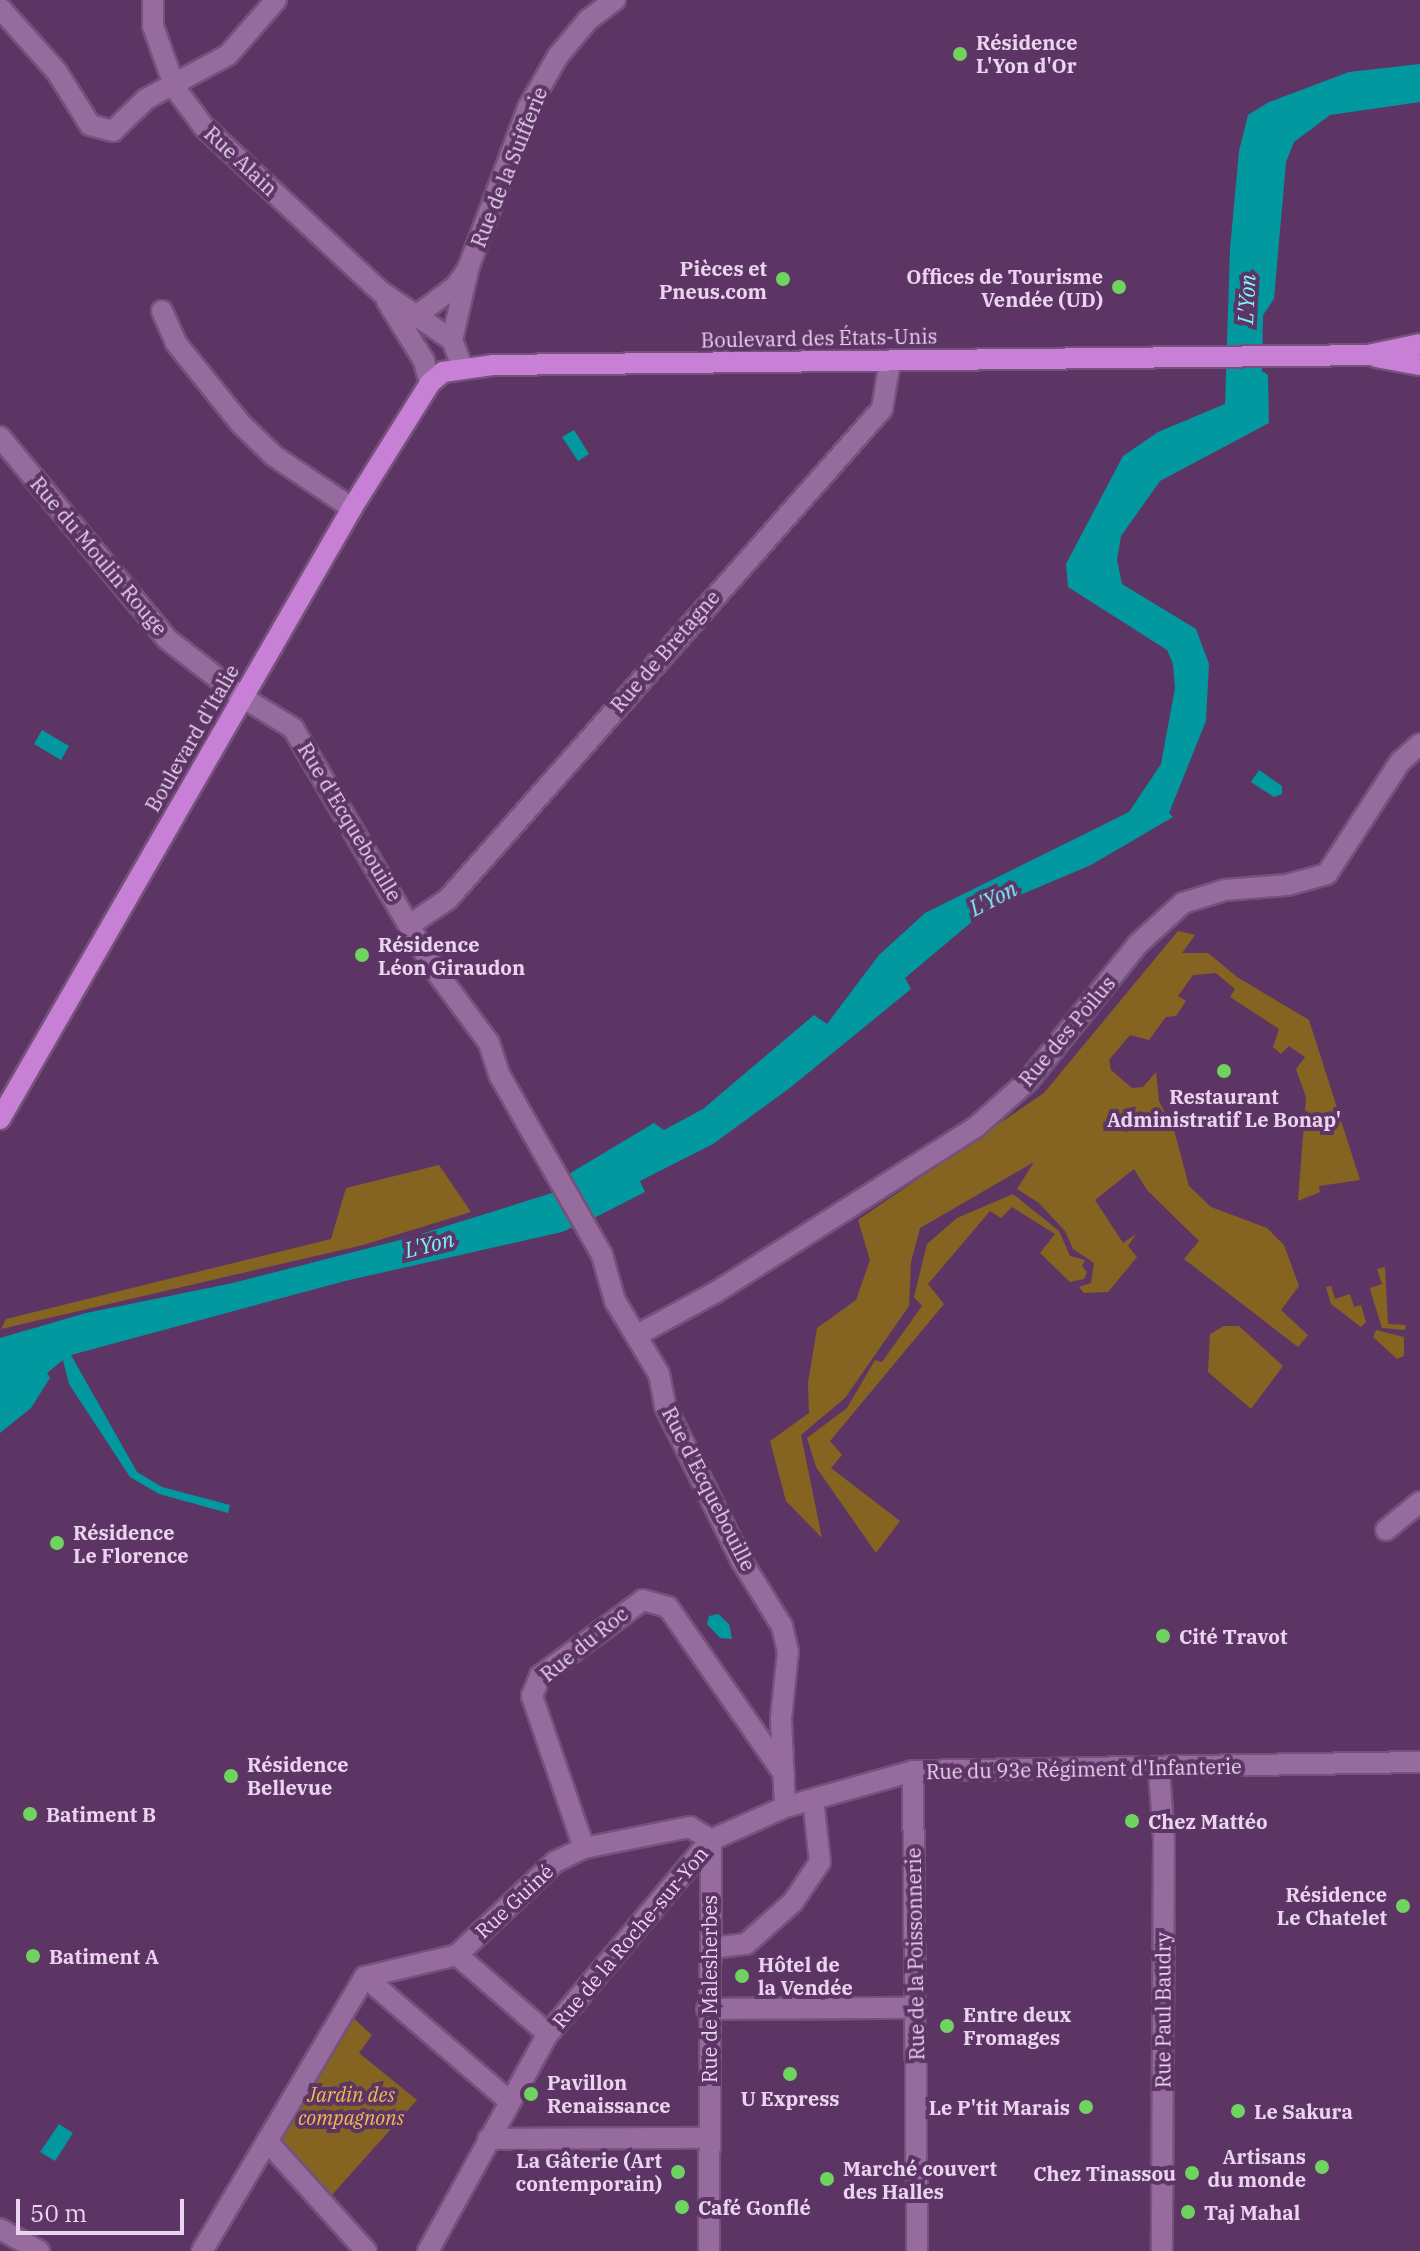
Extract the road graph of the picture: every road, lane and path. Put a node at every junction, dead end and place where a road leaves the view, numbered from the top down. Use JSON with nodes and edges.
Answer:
{"nodes":[{"id":1,"x":153,"y":0,"type":"edge"},
{"id":2,"x":276,"y":0,"type":"edge"},
{"id":3,"x":615,"y":0,"type":"edge"},
{"id":4,"x":0,"y":8,"type":"edge"},
{"id":5,"x":175,"y":88,"type":"junction"},
{"id":6,"x":469,"y":266,"type":"junction"},
{"id":7,"x":162,"y":311,"type":"dead end"},
{"id":8,"x":409,"y":320,"type":"junction"},
{"id":9,"x":452,"y":340,"type":"junction"},
{"id":10,"x":1420,"y":344,"type":"edge"},
{"id":11,"x":1368,"y":355,"type":"junction"},
{"id":12,"x":890,"y":361,"type":"junction"},
{"id":13,"x":1420,"y":365,"type":"edge"},
{"id":14,"x":463,"y":368,"type":"junction"},
{"id":15,"x":430,"y":383,"type":"junction"},
{"id":16,"x":0,"y":437,"type":"edge"},
{"id":17,"x":352,"y":508,"type":"junction"},
{"id":18,"x":242,"y":697,"type":"junction"},
{"id":19,"x":1420,"y":744,"type":"edge"},
{"id":20,"x":411,"y":924,"type":"junction"},
{"id":21,"x":0,"y":1119,"type":"edge"},
{"id":22,"x":637,"y":1335,"type":"junction"},
{"id":23,"x":1420,"y":1502,"type":"edge"},
{"id":24,"x":1386,"y":1530,"type":"dead end"},
{"id":25,"x":781,"y":1719,"type":"junction"},
{"id":26,"x":745,"y":1723,"type":"junction"},
{"id":27,"x":1420,"y":1762,"type":"edge"},
{"id":28,"x":1159,"y":1770,"type":"junction"},
{"id":29,"x":913,"y":1771,"type":"junction"},
{"id":30,"x":784,"y":1774,"type":"junction"},
{"id":31,"x":813,"y":1799,"type":"junction"},
{"id":32,"x":785,"y":1807,"type":"junction"},
{"id":33,"x":711,"y":1840,"type":"junction"},
{"id":34,"x":584,"y":1848,"type":"junction"},
{"id":35,"x":712,"y":1948,"type":"junction"},
{"id":36,"x":457,"y":1955,"type":"junction"},
{"id":37,"x":365,"y":1977,"type":"junction"},
{"id":38,"x":915,"y":2008,"type":"junction"},
{"id":39,"x":707,"y":2009,"type":"junction"},
{"id":40,"x":548,"y":2034,"type":"junction"},
{"id":41,"x":509,"y":2101,"type":"junction"},
{"id":42,"x":708,"y":2138,"type":"junction"},
{"id":43,"x":488,"y":2139,"type":"junction"},
{"id":44,"x":267,"y":2141,"type":"junction"},
{"id":45,"x":0,"y":2229,"type":"edge"},
{"id":46,"x":39,"y":2251,"type":"edge"},
{"id":47,"x":202,"y":2251,"type":"edge"},
{"id":48,"x":366,"y":2251,"type":"edge"},
{"id":49,"x":428,"y":2251,"type":"edge"},
{"id":50,"x":709,"y":2251,"type":"edge"},
{"id":51,"x":917,"y":2251,"type":"edge"},
{"id":52,"x":1162,"y":2251,"type":"edge"}],
"edges":[{"from":1,"to":5,"type":"street","name":"Rue Alain"},
{"from":2,"to":5,"type":"street"},
{"from":3,"to":6,"type":"street","name":"Rue de la Suifferie"},
{"from":4,"to":5,"type":"street"},
{"from":5,"to":8,"type":"street","name":"Rue Alain"},
{"from":6,"to":8,"type":"street","name":"Rue de la Suifferie"},
{"from":6,"to":9,"type":"street","name":"Rue de la Suifferie"},
{"from":7,"to":17,"type":"street"},
{"from":8,"to":9,"type":"street","name":"Rue Alain"},
{"from":8,"to":15,"type":"street","name":"Rue Alain"},
{"from":9,"to":14,"type":"street"},
{"from":10,"to":11,"type":"main road"},
{"from":11,"to":12,"type":"main road","name":"Boulevard des États-Unis"},
{"from":11,"to":13,"type":"main road"},
{"from":12,"to":14,"type":"main road","name":"Boulevard des États-Unis"},
{"from":12,"to":20,"type":"street","name":"Rue de Bretagne"},
{"from":14,"to":15,"type":"main road","name":"Boulevard des États-Unis"},
{"from":15,"to":17,"type":"main road","name":"Boulevard d'Italie"},
{"from":16,"to":18,"type":"street","name":"Rue du Moulin Rouge"},
{"from":17,"to":18,"type":"main road","name":"Boulevard d'Italie"},
{"from":18,"to":20,"type":"street","name":"Rue d'Ecquebouille"},
{"from":18,"to":21,"type":"main road","name":"Boulevard d'Italie"},
{"from":19,"to":22,"type":"street","name":"Rue des Poilus"},
{"from":20,"to":22,"type":"street","name":"Rue d'Ecquebouille"},
{"from":22,"to":25,"type":"street","name":"Rue d'Ecquebouille"},
{"from":23,"to":24,"type":"street"},
{"from":25,"to":26,"type":"street"},
{"from":25,"to":30,"type":"street","name":"Rue d'Ecquebouille"},
{"from":26,"to":30,"type":"street","name":"Rue du Roc"},
{"from":26,"to":34,"type":"street","name":"Rue du Roc"},
{"from":27,"to":28,"type":"street","name":"Rue du 93e Régiment d'Infanterie"},
{"from":28,"to":29,"type":"street","name":"Rue du 93e Régiment d'Infanterie"},
{"from":28,"to":52,"type":"street","name":"Rue Paul Baudry"},
{"from":29,"to":31,"type":"street","name":"Rue du 93e Régiment d'Infanterie"},
{"from":29,"to":38,"type":"street","name":"Rue de la Poissonnerie"},
{"from":30,"to":32,"type":"street","name":"Rue d'Ecquebouille"},
{"from":31,"to":32,"type":"street","name":"Rue du 93e Régiment d'Infanterie"},
{"from":31,"to":35,"type":"street"},
{"from":32,"to":33,"type":"street","name":"Rue du 93e Régiment d'Infanterie"},
{"from":33,"to":34,"type":"street","name":"Rue Guiné"},
{"from":33,"to":35,"type":"street","name":"Rue de Malesherbes"},
{"from":33,"to":40,"type":"street","name":"Rue de la Roche-sur-Yon"},
{"from":34,"to":36,"type":"street","name":"Rue Guiné"},
{"from":35,"to":39,"type":"street","name":"Rue de Malesherbes"},
{"from":36,"to":37,"type":"street"},
{"from":36,"to":40,"type":"street"},
{"from":37,"to":41,"type":"street"},
{"from":37,"to":44,"type":"street"},
{"from":38,"to":39,"type":"street"},
{"from":38,"to":51,"type":"street","name":"Rue de la Poissonnerie"},
{"from":39,"to":42,"type":"street","name":"Rue de Malesherbes"},
{"from":40,"to":41,"type":"street","name":"Rue de la Roche-sur-Yon"},
{"from":41,"to":43,"type":"street","name":"Rue de la Roche-sur-Yon"},
{"from":42,"to":43,"type":"street"},
{"from":42,"to":50,"type":"street","name":"Rue de Malesherbes"},
{"from":43,"to":49,"type":"street","name":"Rue de la Roche-sur-Yon"},
{"from":44,"to":47,"type":"street"},
{"from":44,"to":48,"type":"street"},
{"from":45,"to":46,"type":"street"}]}
